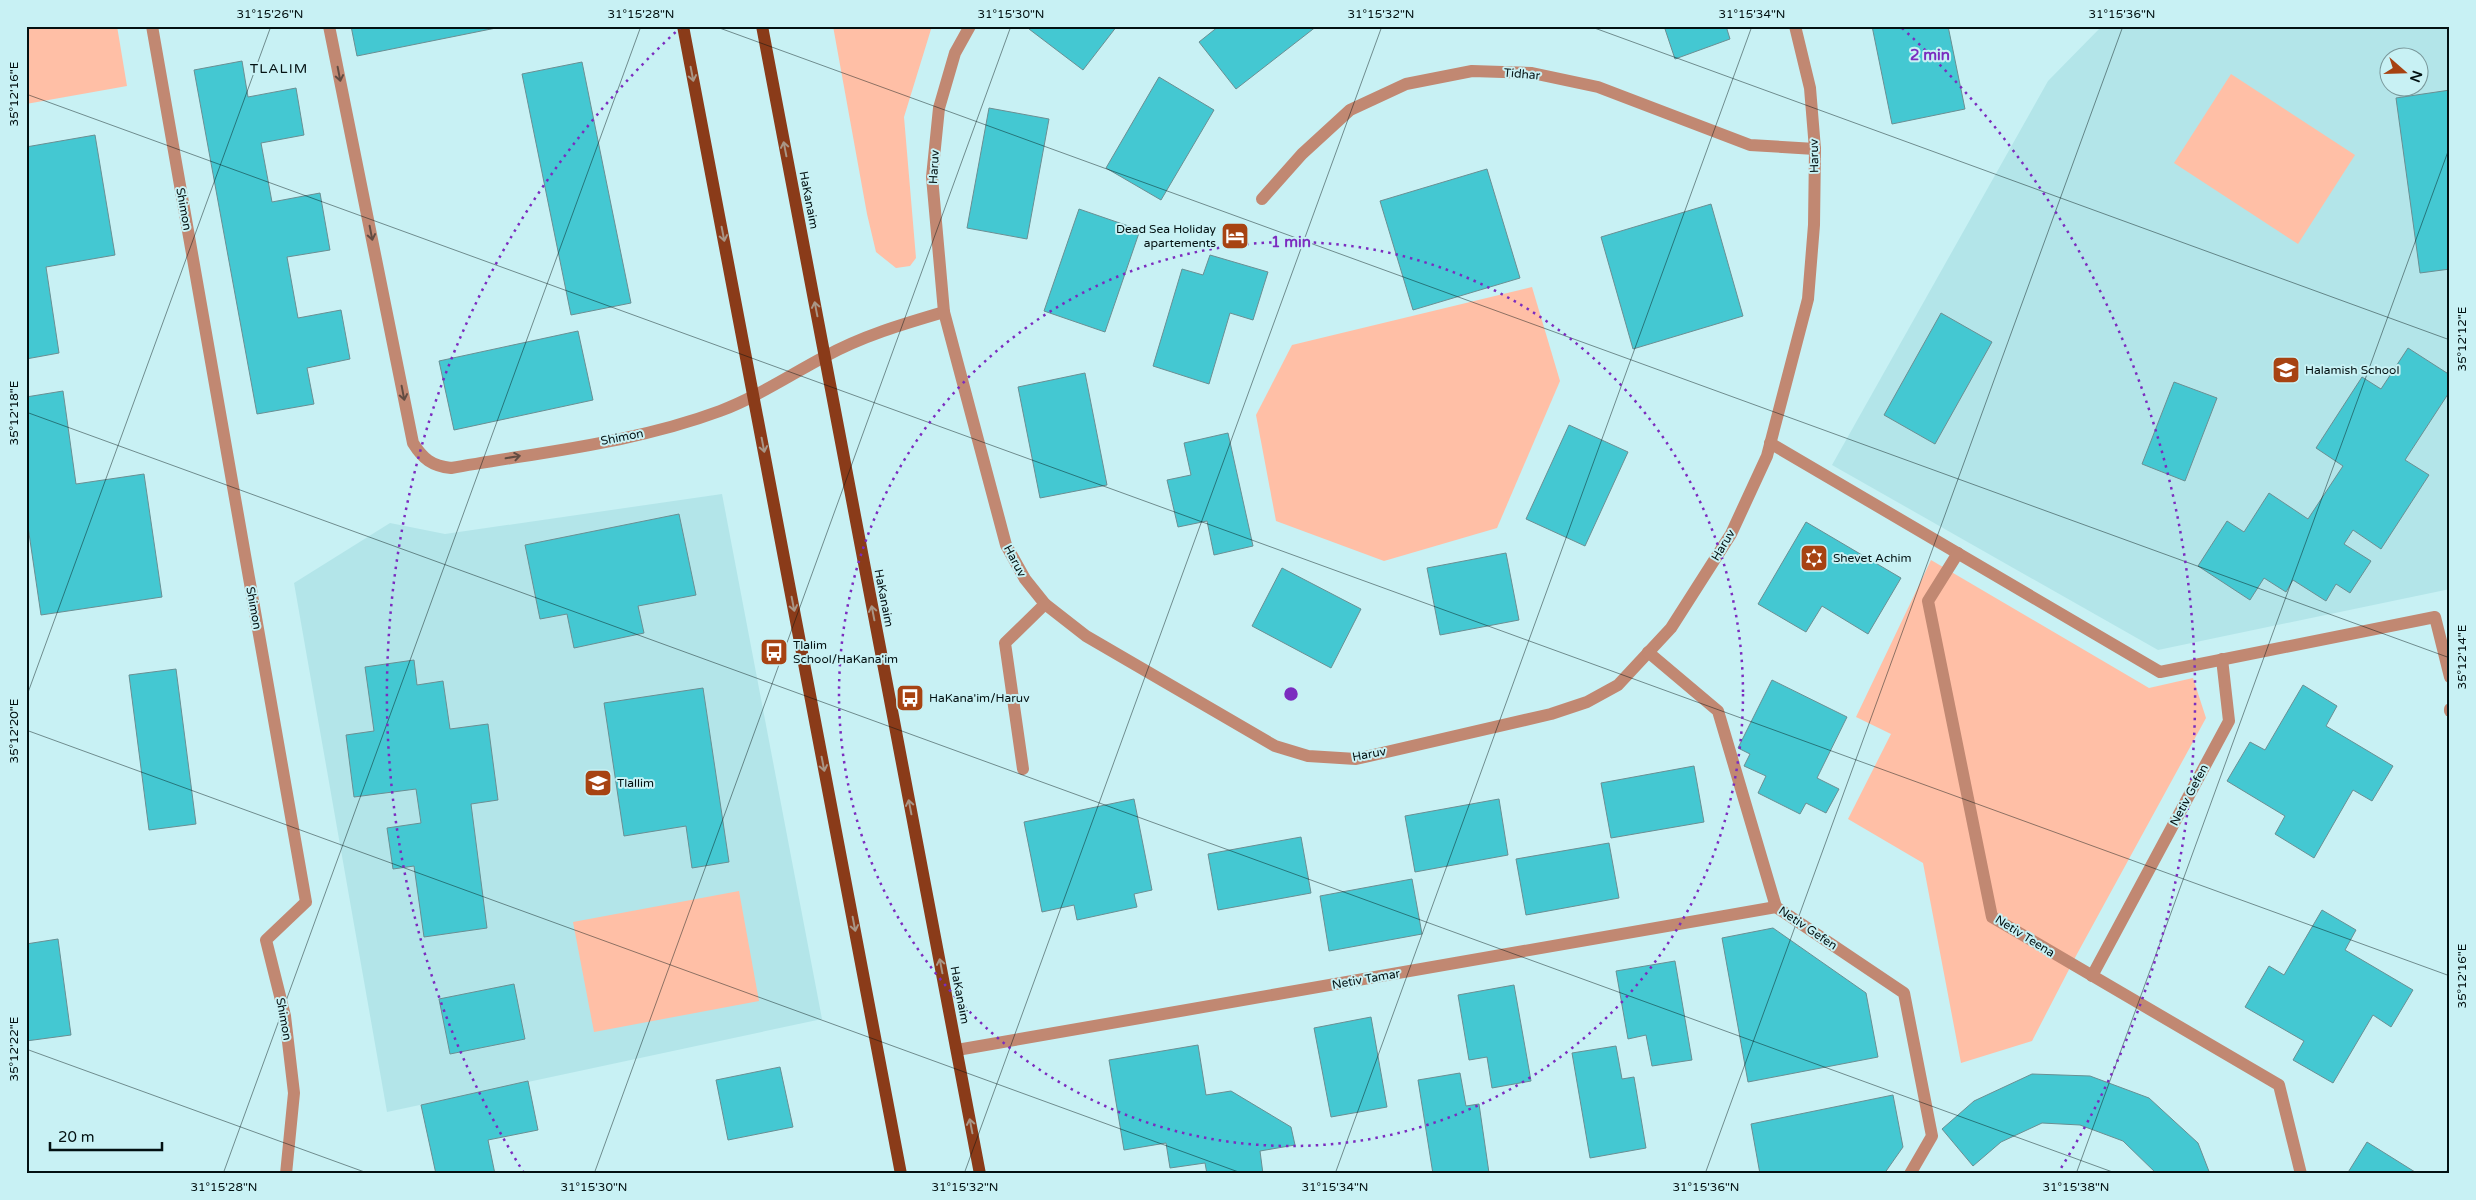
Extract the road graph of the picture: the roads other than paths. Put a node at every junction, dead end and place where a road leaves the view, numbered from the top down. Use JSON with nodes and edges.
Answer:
{"nodes":[{"id":1,"x":152,"y":26,"type":"edge"},
{"id":2,"x":330,"y":26,"type":"edge"},
{"id":3,"x":683,"y":26,"type":"edge"},
{"id":4,"x":762,"y":26,"type":"edge"},
{"id":5,"x":970,"y":26,"type":"edge"},
{"id":6,"x":1795,"y":26,"type":"edge"},
{"id":7,"x":1815,"y":149,"type":"junction"},
{"id":8,"x":1262,"y":199,"type":"dead end"},
{"id":9,"x":944,"y":312,"type":"junction"},
{"id":10,"x":825,"y":356,"type":"junction"},
{"id":11,"x":754,"y":397,"type":"junction"},
{"id":12,"x":1770,"y":443,"type":"junction"},
{"id":13,"x":1958,"y":553,"type":"junction"},
{"id":14,"x":1045,"y":604,"type":"junction"},
{"id":15,"x":1648,"y":652,"type":"junction"},
{"id":16,"x":2222,"y":659,"type":"junction"},
{"id":17,"x":2450,"y":677,"type":"edge"},
{"id":18,"x":1024,"y":770,"type":"dead end"},
{"id":19,"x":1776,"y":907,"type":"junction"},
{"id":20,"x":2092,"y":976,"type":"junction"},
{"id":21,"x":957,"y":1050,"type":"junction"},
{"id":22,"x":286,"y":1174,"type":"edge"},
{"id":23,"x":901,"y":1174,"type":"edge"},
{"id":24,"x":980,"y":1174,"type":"edge"},
{"id":25,"x":1910,"y":1174,"type":"edge"},
{"id":26,"x":2301,"y":1174,"type":"edge"}],
"edges":[{"from":1,"to":22,"type":"street","name":"Shimon"},
{"from":2,"to":11,"type":"street","name":"Shimon","one_way":true},
{"from":3,"to":11,"type":"main road","one_way":true},
{"from":10,"to":4,"type":"main road","name":"HaKanaim","one_way":true},
{"from":5,"to":9,"type":"street","name":"Haruv"},
{"from":6,"to":7,"type":"street","name":"Haruv"},
{"from":7,"to":8,"type":"street","name":"Tidhar"},
{"from":7,"to":12,"type":"street","name":"Haruv"},
{"from":9,"to":10,"type":"street","name":"Shimon"},
{"from":9,"to":14,"type":"street","name":"Haruv"},
{"from":10,"to":11,"type":"street","name":"Shimon"},
{"from":21,"to":10,"type":"main road","name":"HaKanaim","one_way":true},
{"from":11,"to":23,"type":"main road","one_way":true},
{"from":12,"to":13,"type":"street"},
{"from":12,"to":15,"type":"street","name":"Haruv"},
{"from":13,"to":16,"type":"street"},
{"from":13,"to":20,"type":"street","name":"Netiv Teena"},
{"from":14,"to":15,"type":"street","name":"Haruv"},
{"from":14,"to":18,"type":"street"},
{"from":15,"to":19,"type":"street","name":"Netiv Gefen"},
{"from":16,"to":17,"type":"street"},
{"from":16,"to":20,"type":"street","name":"Netiv Gefen"},
{"from":19,"to":21,"type":"street","name":"Netiv Tamar"},
{"from":19,"to":25,"type":"street","name":"Netiv Gefen"},
{"from":20,"to":26,"type":"street","name":"Netiv Teena"},
{"from":24,"to":21,"type":"main road","name":"HaKanaim","one_way":true}]}
